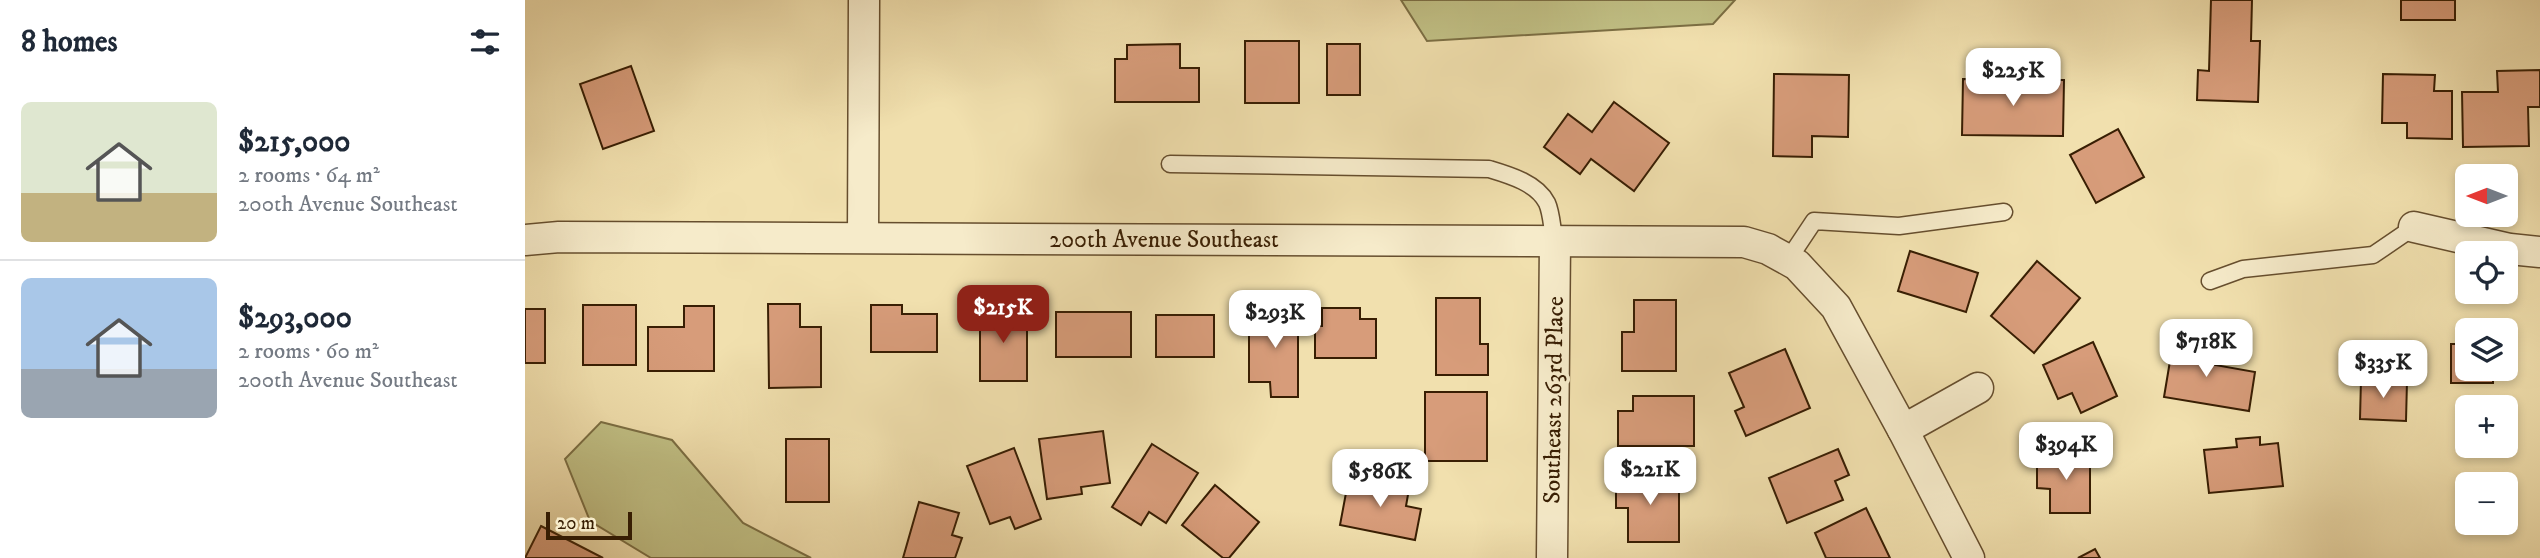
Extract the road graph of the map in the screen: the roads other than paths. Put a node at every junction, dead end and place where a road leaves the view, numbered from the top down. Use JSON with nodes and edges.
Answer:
{"nodes":[{"id":1,"x":864,"y":0,"type":"edge"},
{"id":2,"x":1170,"y":164,"type":"dead end"},
{"id":3,"x":2004,"y":212,"type":"dead end"},
{"id":4,"x":2414,"y":227,"type":"joint"},
{"id":5,"x":863,"y":237,"type":"junction"},
{"id":6,"x":525,"y":240,"type":"edge"},
{"id":7,"x":1555,"y":242,"type":"junction"},
{"id":8,"x":2540,"y":251,"type":"edge"},
{"id":9,"x":1792,"y":263,"type":"junction"},
{"id":10,"x":2210,"y":281,"type":"dead end"},
{"id":11,"x":1978,"y":388,"type":"dead end"},
{"id":12,"x":1903,"y":430,"type":"junction"},
{"id":13,"x":1552,"y":558,"type":"edge"},
{"id":14,"x":1969,"y":558,"type":"edge"}],
"edges":[{"from":1,"to":5,"type":"street"},
{"from":2,"to":7,"type":"lane"},
{"from":3,"to":9,"type":"lane"},
{"from":4,"to":8,"type":"street"},
{"from":4,"to":10,"type":"lane"},
{"from":5,"to":6,"type":"street","name":"200th Avenue Southeast"},
{"from":5,"to":7,"type":"street","name":"200th Avenue Southeast"},
{"from":7,"to":9,"type":"street","name":"200th Avenue Southeast"},
{"from":7,"to":13,"type":"street","name":"Southeast 263rd Place"},
{"from":9,"to":12,"type":"street"},
{"from":11,"to":12,"type":"street"},
{"from":12,"to":14,"type":"street"}]}
